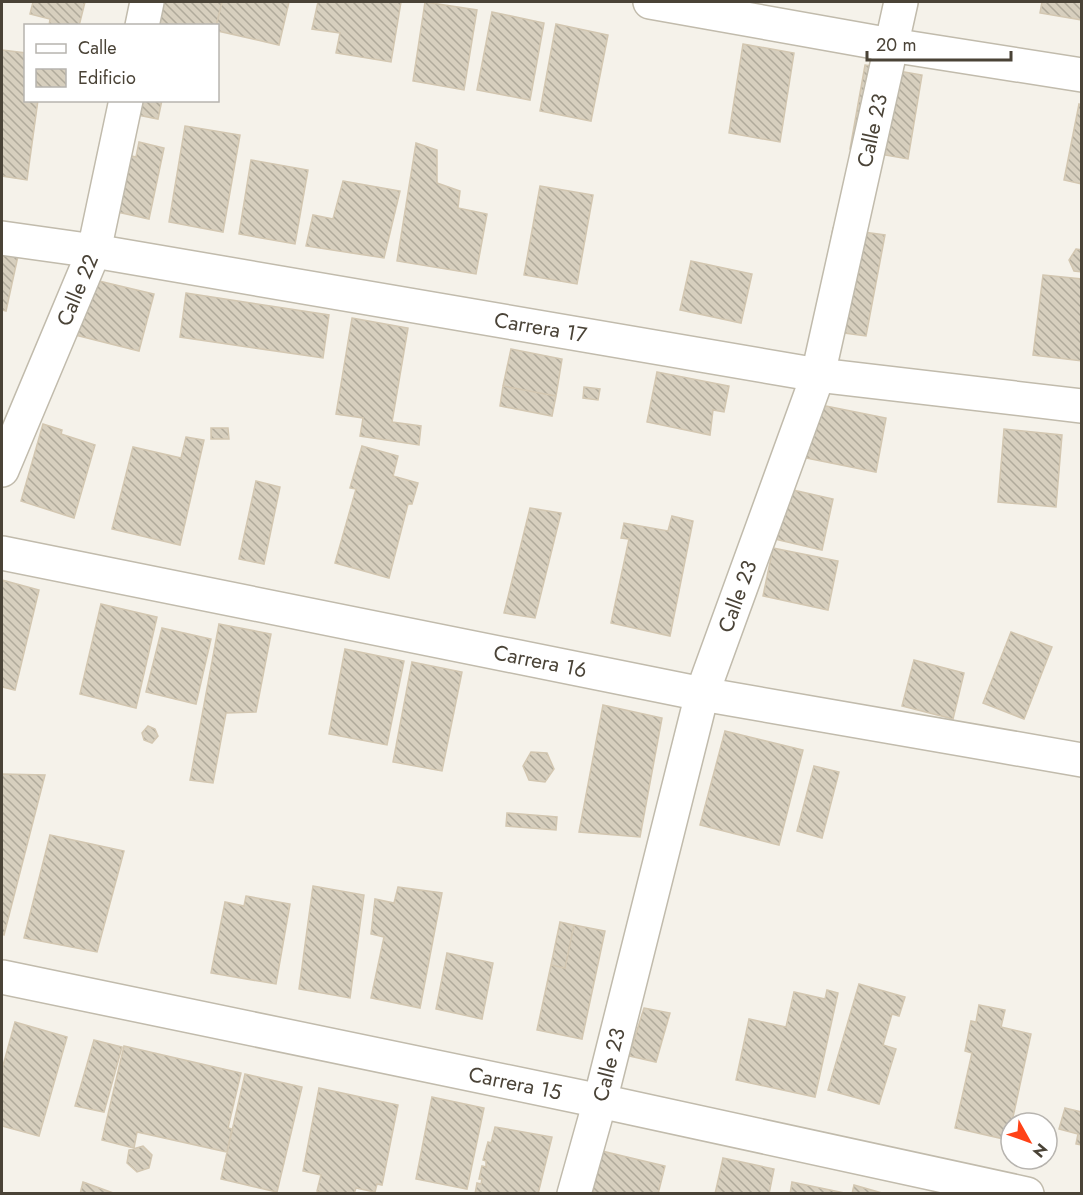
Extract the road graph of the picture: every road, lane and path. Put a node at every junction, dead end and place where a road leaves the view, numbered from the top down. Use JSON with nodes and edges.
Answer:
{"nodes":[{"id":1,"x":147,"y":2,"type":"edge"},
{"id":2,"x":650,"y":2,"type":"edge"},
{"id":3,"x":901,"y":2,"type":"edge"},
{"id":4,"x":142,"y":24,"type":"edge"},
{"id":5,"x":891,"y":45,"type":"junction"},
{"id":6,"x":1082,"y":75,"type":"edge"},
{"id":7,"x":126,"y":102,"type":"edge"},
{"id":8,"x":2,"y":238,"type":"edge"},
{"id":9,"x":94,"y":251,"type":"junction"},
{"id":10,"x":818,"y":375,"type":"junction"},
{"id":11,"x":1082,"y":406,"type":"edge"},
{"id":12,"x":2,"y":470,"type":"edge"},
{"id":13,"x":2,"y":553,"type":"edge"},
{"id":14,"x":702,"y":694,"type":"junction"},
{"id":15,"x":1082,"y":760,"type":"edge"},
{"id":16,"x":2,"y":976,"type":"edge"},
{"id":17,"x":600,"y":1101,"type":"junction"},
{"id":18,"x":574,"y":1194,"type":"edge"},
{"id":19,"x":1027,"y":1194,"type":"edge"}],
"edges":[{"from":1,"to":4,"type":"street"},
{"from":2,"to":5,"type":"street"},
{"from":3,"to":5,"type":"street","name":"Calle 23"},
{"from":5,"to":6,"type":"street"},
{"from":5,"to":10,"type":"street","name":"Calle 23"},
{"from":7,"to":9,"type":"street","name":"Calle 22"},
{"from":8,"to":9,"type":"street","name":"Carrera 17"},
{"from":9,"to":10,"type":"street","name":"Carrera 17"},
{"from":9,"to":12,"type":"street","name":"Calle 22"},
{"from":10,"to":11,"type":"street","name":"Carrera 17"},
{"from":10,"to":14,"type":"street","name":"Calle 23"},
{"from":13,"to":14,"type":"street","name":"Carrera 16"},
{"from":14,"to":15,"type":"street","name":"Carrera 16"},
{"from":14,"to":17,"type":"street","name":"Calle 23"},
{"from":16,"to":17,"type":"street","name":"Carrera 15"},
{"from":17,"to":18,"type":"street","name":"Calle 23"},
{"from":17,"to":19,"type":"street","name":"Carrera 15"}]}
